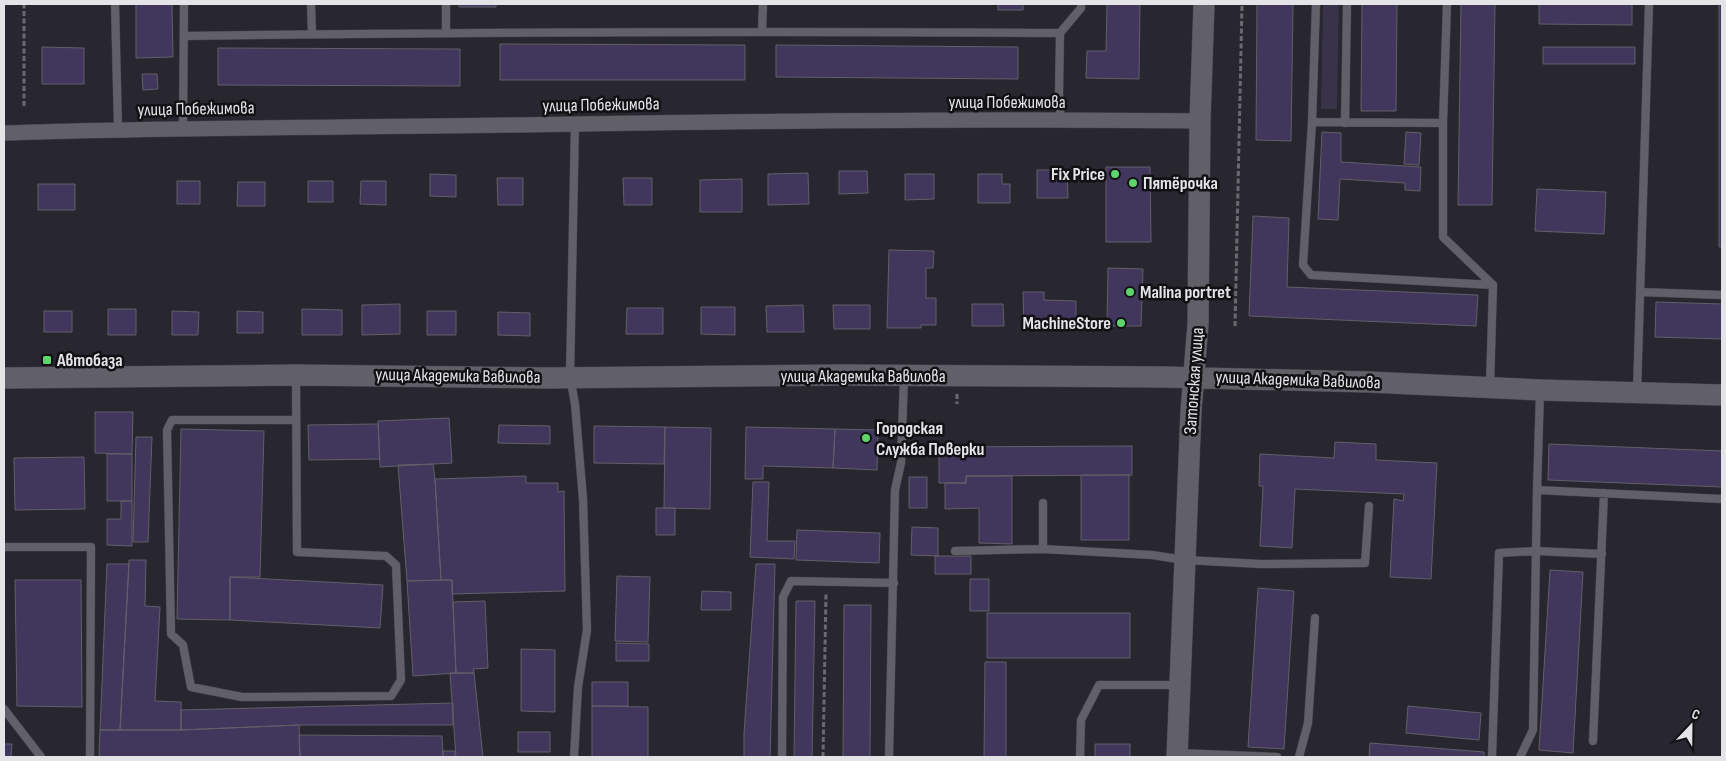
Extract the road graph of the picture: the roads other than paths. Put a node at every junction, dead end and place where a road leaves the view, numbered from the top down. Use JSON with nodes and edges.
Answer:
{"nodes":[{"id":1,"x":116,"y":4,"type":"edge"},
{"id":2,"x":184,"y":4,"type":"edge"},
{"id":3,"x":311,"y":4,"type":"edge"},
{"id":4,"x":446,"y":4,"type":"edge"},
{"id":5,"x":763,"y":4,"type":"edge"},
{"id":6,"x":1080,"y":4,"type":"edge"},
{"id":7,"x":1204,"y":4,"type":"edge"},
{"id":8,"x":1316,"y":4,"type":"edge"},
{"id":9,"x":1347,"y":4,"type":"edge"},
{"id":10,"x":1447,"y":4,"type":"edge"},
{"id":11,"x":1649,"y":4,"type":"edge"},
{"id":12,"x":762,"y":31,"type":"junction"},
{"id":13,"x":446,"y":32,"type":"junction"},
{"id":14,"x":1060,"y":33,"type":"junction"},
{"id":15,"x":312,"y":34,"type":"junction"},
{"id":16,"x":184,"y":36,"type":"junction"},
{"id":17,"x":1061,"y":120,"type":"junction"},
{"id":18,"x":1200,"y":121,"type":"junction"},
{"id":19,"x":1312,"y":122,"type":"junction"},
{"id":20,"x":575,"y":123,"type":"junction"},
{"id":21,"x":1345,"y":123,"type":"junction"},
{"id":22,"x":1443,"y":123,"type":"junction"},
{"id":23,"x":184,"y":128,"type":"junction"},
{"id":24,"x":118,"y":129,"type":"junction"},
{"id":25,"x":4,"y":132,"type":"edge"},
{"id":26,"x":1493,"y":285,"type":"junction"},
{"id":27,"x":1641,"y":292,"type":"junction"},
{"id":28,"x":1722,"y":295,"type":"edge"},
{"id":29,"x":296,"y":375,"type":"junction"},
{"id":30,"x":904,"y":375,"type":"junction"},
{"id":31,"x":570,"y":377,"type":"junction"},
{"id":32,"x":4,"y":378,"type":"edge"},
{"id":33,"x":1194,"y":378,"type":"junction"},
{"id":34,"x":1490,"y":388,"type":"junction"},
{"id":35,"x":1540,"y":390,"type":"junction"},
{"id":36,"x":1637,"y":393,"type":"junction"},
{"id":37,"x":1722,"y":395,"type":"edge"},
{"id":38,"x":295,"y":420,"type":"junction"},
{"id":39,"x":1537,"y":490,"type":"junction"},
{"id":40,"x":1604,"y":493,"type":"junction"},
{"id":41,"x":1722,"y":499,"type":"edge"},
{"id":42,"x":1043,"y":503,"type":"dead end"},
{"id":43,"x":1369,"y":506,"type":"dead end"},
{"id":44,"x":4,"y":548,"type":"edge"},
{"id":45,"x":1043,"y":550,"type":"junction"},
{"id":46,"x":955,"y":551,"type":"dead end"},
{"id":47,"x":1536,"y":552,"type":"junction"},
{"id":48,"x":1602,"y":554,"type":"junction"},
{"id":49,"x":1185,"y":560,"type":"junction"},
{"id":50,"x":894,"y":583,"type":"junction"},
{"id":51,"x":1315,"y":618,"type":"dead end"},
{"id":52,"x":1181,"y":685,"type":"junction"},
{"id":53,"x":4,"y":709,"type":"edge"},
{"id":54,"x":1593,"y":741,"type":"dead end"},
{"id":55,"x":1177,"y":755,"type":"edge"},
{"id":56,"x":40,"y":757,"type":"edge"},
{"id":57,"x":90,"y":757,"type":"edge"},
{"id":58,"x":574,"y":757,"type":"edge"},
{"id":59,"x":782,"y":757,"type":"edge"},
{"id":60,"x":889,"y":757,"type":"edge"},
{"id":61,"x":1080,"y":757,"type":"edge"},
{"id":62,"x":1277,"y":757,"type":"edge"},
{"id":63,"x":1299,"y":757,"type":"edge"},
{"id":64,"x":1492,"y":757,"type":"edge"},
{"id":65,"x":1520,"y":757,"type":"edge"}],
"edges":[{"from":1,"to":24,"type":"lane"},
{"from":2,"to":16,"type":"lane"},
{"from":3,"to":15,"type":"lane"},
{"from":4,"to":13,"type":"lane"},
{"from":5,"to":12,"type":"lane"},
{"from":6,"to":14,"type":"lane"},
{"from":7,"to":18,"type":"street","name":"Затонская улица"},
{"from":8,"to":19,"type":"lane"},
{"from":9,"to":21,"type":"lane"},
{"from":10,"to":22,"type":"lane"},
{"from":11,"to":27,"type":"lane"},
{"from":12,"to":13,"type":"lane"},
{"from":12,"to":14,"type":"lane"},
{"from":13,"to":15,"type":"lane"},
{"from":14,"to":17,"type":"lane"},
{"from":15,"to":16,"type":"lane"},
{"from":16,"to":23,"type":"lane"},
{"from":17,"to":18,"type":"street","name":"улица Побежимова"},
{"from":17,"to":20,"type":"street","name":"улица Побежимова"},
{"from":18,"to":33,"type":"street","name":"Затонская улица"},
{"from":19,"to":21,"type":"lane"},
{"from":19,"to":26,"type":"lane"},
{"from":20,"to":23,"type":"street","name":"улица Побежимова"},
{"from":20,"to":31,"type":"lane"},
{"from":21,"to":22,"type":"lane"},
{"from":22,"to":26,"type":"lane"},
{"from":23,"to":24,"type":"street","name":"улица Побежимова"},
{"from":24,"to":25,"type":"street","name":"улица Побежимова"},
{"from":26,"to":34,"type":"lane"},
{"from":27,"to":28,"type":"lane"},
{"from":27,"to":36,"type":"lane"},
{"from":29,"to":31,"type":"street","name":"улица Академика Вавилова"},
{"from":29,"to":32,"type":"street","name":"улица Академика Вавилова"},
{"from":29,"to":38,"type":"lane"},
{"from":30,"to":31,"type":"street","name":"улица Академика Вавилова"},
{"from":30,"to":33,"type":"street","name":"улица Академика Вавилова"},
{"from":30,"to":50,"type":"lane"},
{"from":31,"to":58,"type":"lane"},
{"from":33,"to":34,"type":"street","name":"улица Академика Вавилова"},
{"from":33,"to":49,"type":"street","name":"Затонская улица"},
{"from":34,"to":35,"type":"street","name":"улица Академика Вавилова"},
{"from":35,"to":36,"type":"street","name":"улица Академика Вавилова"},
{"from":35,"to":39,"type":"lane"},
{"from":36,"to":37,"type":"street","name":"улица Академика Вавилова"},
{"from":38,"to":38,"type":"lane"},
{"from":39,"to":40,"type":"lane"},
{"from":39,"to":47,"type":"lane"},
{"from":40,"to":41,"type":"lane"},
{"from":40,"to":48,"type":"lane"},
{"from":42,"to":45,"type":"lane"},
{"from":43,"to":49,"type":"lane"},
{"from":44,"to":57,"type":"lane"},
{"from":45,"to":46,"type":"lane"},
{"from":45,"to":49,"type":"lane"},
{"from":47,"to":48,"type":"lane"},
{"from":47,"to":64,"type":"lane"},
{"from":47,"to":65,"type":"lane"},
{"from":48,"to":54,"type":"lane"},
{"from":49,"to":52,"type":"street","name":"Затонская улица"},
{"from":50,"to":59,"type":"lane"},
{"from":50,"to":60,"type":"lane"},
{"from":51,"to":63,"type":"lane"},
{"from":52,"to":55,"type":"street","name":"Затонская улица"},
{"from":52,"to":61,"type":"lane"},
{"from":53,"to":56,"type":"lane"},
{"from":55,"to":62,"type":"lane"}]}
